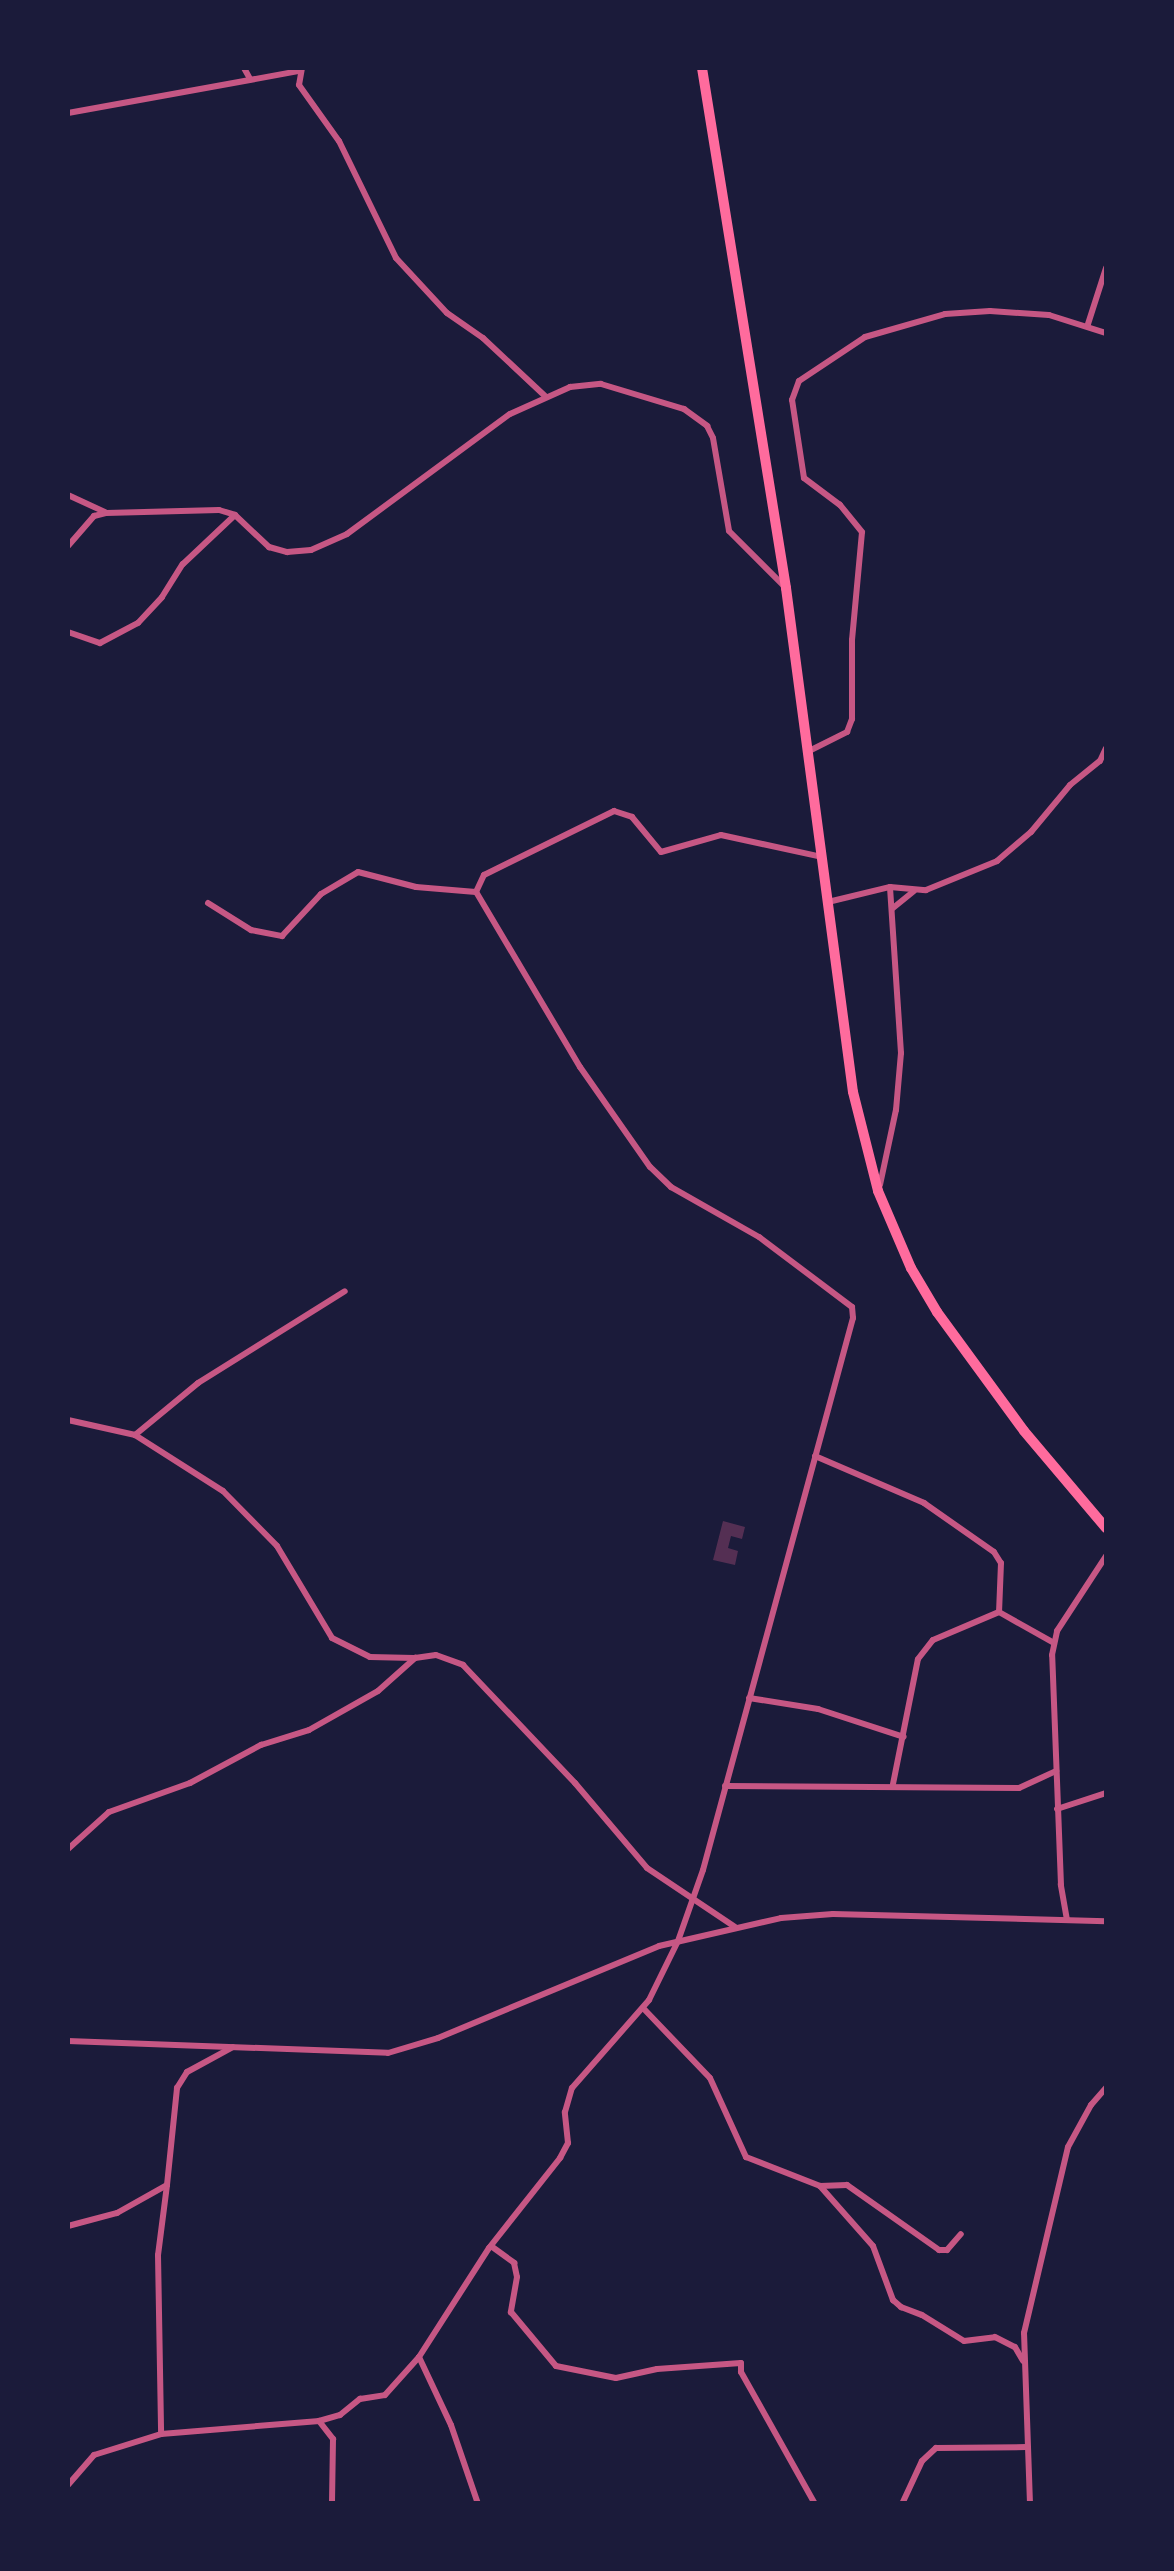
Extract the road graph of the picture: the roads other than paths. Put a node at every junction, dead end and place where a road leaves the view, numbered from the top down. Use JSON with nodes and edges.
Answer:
{"nodes":[{"id":1,"x":244,"y":68,"type":"edge"},
{"id":2,"x":702,"y":68,"type":"edge"},
{"id":3,"x":300,"y":70,"type":"edge"},
{"id":4,"x":250,"y":79,"type":"junction"},
{"id":5,"x":68,"y":113,"type":"edge"},
{"id":6,"x":1106,"y":268,"type":"edge"},
{"id":7,"x":1088,"y":324,"type":"junction"},
{"id":8,"x":1106,"y":332,"type":"edge"},
{"id":9,"x":546,"y":397,"type":"junction"},
{"id":10,"x":68,"y":495,"type":"edge"},
{"id":11,"x":106,"y":513,"type":"junction"},
{"id":12,"x":235,"y":516,"type":"junction"},
{"id":13,"x":68,"y":546,"type":"edge"},
{"id":14,"x":786,"y":588,"type":"junction"},
{"id":15,"x":68,"y":632,"type":"edge"},
{"id":16,"x":1106,"y":748,"type":"edge"},
{"id":17,"x":808,"y":752,"type":"junction"},
{"id":18,"x":1103,"y":761,"type":"edge"},
{"id":19,"x":822,"y":857,"type":"junction"},
{"id":20,"x":890,"y":887,"type":"junction"},
{"id":21,"x":476,"y":892,"type":"junction"},
{"id":22,"x":914,"y":892,"type":"junction"},
{"id":23,"x":827,"y":902,"type":"junction"},
{"id":24,"x":208,"y":903,"type":"dead end"},
{"id":25,"x":892,"y":909,"type":"junction"},
{"id":26,"x":878,"y":1191,"type":"junction"},
{"id":27,"x":345,"y":1292,"type":"dead end"},
{"id":28,"x":68,"y":1420,"type":"edge"},
{"id":29,"x":135,"y":1435,"type":"junction"},
{"id":30,"x":815,"y":1456,"type":"junction"},
{"id":31,"x":1106,"y":1528,"type":"edge"},
{"id":32,"x":1106,"y":1556,"type":"edge"},
{"id":33,"x":998,"y":1612,"type":"junction"},
{"id":34,"x":1054,"y":1643,"type":"junction"},
{"id":35,"x":415,"y":1658,"type":"junction"},
{"id":36,"x":749,"y":1698,"type":"junction"},
{"id":37,"x":904,"y":1738,"type":"junction"},
{"id":38,"x":1056,"y":1770,"type":"junction"},
{"id":39,"x":893,"y":1784,"type":"junction"},
{"id":40,"x":725,"y":1786,"type":"junction"},
{"id":41,"x":1106,"y":1792,"type":"edge"},
{"id":42,"x":1057,"y":1809,"type":"junction"},
{"id":43,"x":68,"y":1849,"type":"edge"},
{"id":44,"x":692,"y":1894,"type":"junction"},
{"id":45,"x":1067,"y":1920,"type":"junction"},
{"id":46,"x":1106,"y":1921,"type":"edge"},
{"id":47,"x":735,"y":1927,"type":"junction"},
{"id":48,"x":678,"y":1941,"type":"junction"},
{"id":49,"x":644,"y":2009,"type":"junction"},
{"id":50,"x":68,"y":2041,"type":"edge"},
{"id":51,"x":234,"y":2047,"type":"junction"},
{"id":52,"x":1106,"y":2088,"type":"edge"},
{"id":53,"x":168,"y":2185,"type":"junction"},
{"id":54,"x":820,"y":2186,"type":"junction"},
{"id":55,"x":68,"y":2226,"type":"edge"},
{"id":56,"x":960,"y":2234,"type":"dead end"},
{"id":57,"x":491,"y":2246,"type":"junction"},
{"id":58,"x":420,"y":2358,"type":"junction"},
{"id":59,"x":1023,"y":2362,"type":"junction"},
{"id":60,"x":340,"y":2415,"type":"junction"},
{"id":61,"x":319,"y":2421,"type":"junction"},
{"id":62,"x":161,"y":2434,"type":"junction"},
{"id":63,"x":333,"y":2439,"type":"junction"},
{"id":64,"x":1026,"y":2447,"type":"junction"},
{"id":65,"x":68,"y":2485,"type":"edge"},
{"id":66,"x":332,"y":2504,"type":"edge"},
{"id":67,"x":478,"y":2504,"type":"edge"},
{"id":68,"x":815,"y":2504,"type":"edge"},
{"id":69,"x":902,"y":2504,"type":"edge"},
{"id":70,"x":1030,"y":2504,"type":"edge"}],
"edges":[{"from":1,"to":4,"type":"street"},
{"from":2,"to":14,"type":"highway"},
{"from":3,"to":4,"type":"street"},
{"from":3,"to":9,"type":"street"},
{"from":4,"to":5,"type":"street"},
{"from":6,"to":7,"type":"street"},
{"from":7,"to":8,"type":"street"},
{"from":7,"to":17,"type":"street"},
{"from":9,"to":12,"type":"street"},
{"from":9,"to":14,"type":"street"},
{"from":10,"to":11,"type":"street"},
{"from":11,"to":12,"type":"street"},
{"from":11,"to":13,"type":"street"},
{"from":12,"to":15,"type":"street"},
{"from":14,"to":17,"type":"highway"},
{"from":16,"to":18,"type":"street"},
{"from":17,"to":19,"type":"highway"},
{"from":18,"to":22,"type":"street"},
{"from":19,"to":21,"type":"street"},
{"from":19,"to":23,"type":"highway"},
{"from":20,"to":22,"type":"street"},
{"from":20,"to":23,"type":"street"},
{"from":20,"to":25,"type":"street"},
{"from":21,"to":24,"type":"street"},
{"from":21,"to":30,"type":"street"},
{"from":22,"to":25,"type":"street"},
{"from":23,"to":26,"type":"highway"},
{"from":25,"to":26,"type":"street"},
{"from":26,"to":31,"type":"highway"},
{"from":27,"to":29,"type":"street"},
{"from":28,"to":29,"type":"street"},
{"from":29,"to":35,"type":"street"},
{"from":30,"to":33,"type":"street"},
{"from":30,"to":36,"type":"street"},
{"from":32,"to":34,"type":"street"},
{"from":33,"to":34,"type":"street"},
{"from":33,"to":37,"type":"street"},
{"from":34,"to":38,"type":"street"},
{"from":35,"to":43,"type":"street"},
{"from":35,"to":44,"type":"street"},
{"from":36,"to":37,"type":"street"},
{"from":36,"to":40,"type":"street"},
{"from":37,"to":39,"type":"street"},
{"from":38,"to":39,"type":"street"},
{"from":38,"to":42,"type":"street"},
{"from":39,"to":40,"type":"street"},
{"from":40,"to":44,"type":"street"},
{"from":41,"to":42,"type":"street"},
{"from":42,"to":45,"type":"street"},
{"from":44,"to":47,"type":"street"},
{"from":44,"to":48,"type":"street"},
{"from":45,"to":46,"type":"street"},
{"from":45,"to":47,"type":"street"},
{"from":47,"to":48,"type":"street"},
{"from":48,"to":49,"type":"street"},
{"from":48,"to":51,"type":"street"},
{"from":49,"to":54,"type":"street"},
{"from":49,"to":57,"type":"street"},
{"from":50,"to":51,"type":"street"},
{"from":51,"to":53,"type":"street"},
{"from":52,"to":59,"type":"street"},
{"from":53,"to":55,"type":"street"},
{"from":53,"to":62,"type":"street"},
{"from":54,"to":56,"type":"street"},
{"from":54,"to":59,"type":"street"},
{"from":57,"to":58,"type":"street"},
{"from":57,"to":68,"type":"street"},
{"from":58,"to":60,"type":"street"},
{"from":58,"to":67,"type":"street"},
{"from":59,"to":64,"type":"street"},
{"from":60,"to":61,"type":"street"},
{"from":60,"to":63,"type":"street"},
{"from":61,"to":62,"type":"street"},
{"from":61,"to":63,"type":"street"},
{"from":62,"to":65,"type":"street"},
{"from":63,"to":66,"type":"street"},
{"from":64,"to":69,"type":"street"},
{"from":64,"to":70,"type":"street"}]}
